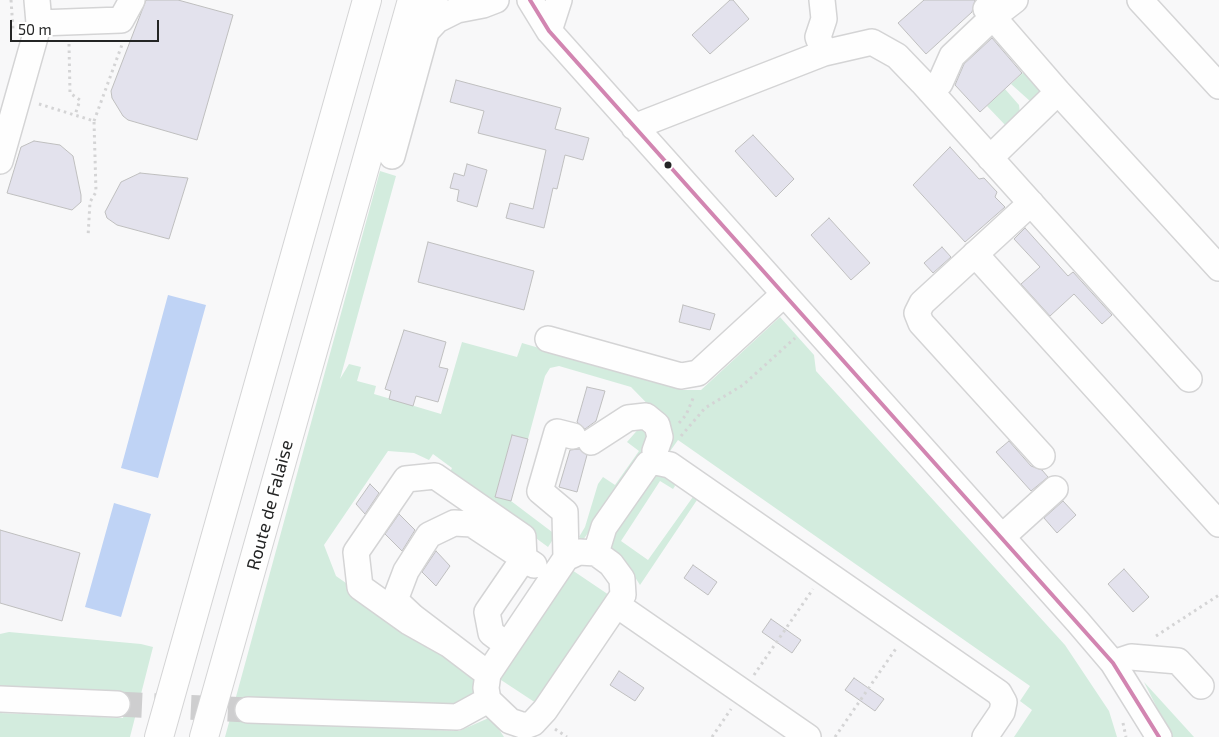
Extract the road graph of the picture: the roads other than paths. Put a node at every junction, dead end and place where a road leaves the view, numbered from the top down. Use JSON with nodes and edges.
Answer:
{"nodes":[{"id":1,"x":351,"y":0,"type":"edge"},
{"id":2,"x":367,"y":0,"type":"edge"},
{"id":3,"x":412,"y":0,"type":"edge"},
{"id":4,"x":435,"y":0,"type":"edge"},
{"id":5,"x":496,"y":0,"type":"edge"},
{"id":6,"x":530,"y":0,"type":"edge"},
{"id":7,"x":559,"y":0,"type":"edge"},
{"id":8,"x":822,"y":0,"type":"edge"},
{"id":9,"x":1015,"y":0,"type":"edge"},
{"id":10,"x":1140,"y":0,"type":"edge"},
{"id":11,"x":126,"y":10,"type":"edge"},
{"id":12,"x":38,"y":11,"type":"edge"},
{"id":13,"x":989,"y":13,"type":"junction"},
{"id":14,"x":549,"y":31,"type":"junction"},
{"id":15,"x":424,"y":34,"type":"junction"},
{"id":16,"x":824,"y":53,"type":"junction"},
{"id":17,"x":1219,"y":86,"type":"edge"},
{"id":18,"x":926,"y":87,"type":"junction"},
{"id":19,"x":1058,"y":92,"type":"junction"},
{"id":20,"x":333,"y":118,"type":"junction"},
{"id":21,"x":634,"y":127,"type":"junction"},
{"id":22,"x":392,"y":156,"type":"dead end"},
{"id":23,"x":990,"y":158,"type":"junction"},
{"id":24,"x":0,"y":161,"type":"edge"},
{"id":25,"x":1031,"y":203,"type":"junction"},
{"id":26,"x":975,"y":254,"type":"junction"},
{"id":27,"x":1219,"y":268,"type":"edge"},
{"id":28,"x":784,"y":294,"type":"junction"},
{"id":29,"x":548,"y":339,"type":"dead end"},
{"id":30,"x":1189,"y":379,"type":"dead end"},
{"id":31,"x":1042,"y":456,"type":"dead end"},
{"id":32,"x":660,"y":463,"type":"junction"},
{"id":33,"x":1055,"y":489,"type":"dead end"},
{"id":34,"x":1219,"y":524,"type":"edge"},
{"id":35,"x":1002,"y":537,"type":"junction"},
{"id":36,"x":596,"y":553,"type":"junction"},
{"id":37,"x":524,"y":558,"type":"junction"},
{"id":38,"x":559,"y":568,"type":"junction"},
{"id":39,"x":617,"y":605,"type":"junction"},
{"id":40,"x":507,"y":645,"type":"junction"},
{"id":41,"x":450,"y":646,"type":"junction"},
{"id":42,"x":1122,"y":660,"type":"junction"},
{"id":43,"x":488,"y":674,"type":"junction"},
{"id":44,"x":1201,"y":686,"type":"dead end"},
{"id":45,"x":0,"y":699,"type":"edge"},
{"id":46,"x":488,"y":700,"type":"junction"},
{"id":47,"x":118,"y":704,"type":"tunnel mouth"},
{"id":48,"x":248,"y":710,"type":"tunnel mouth"},
{"id":49,"x":1129,"y":711,"type":"junction"},
{"id":50,"x":159,"y":737,"type":"edge"},
{"id":51,"x":204,"y":737,"type":"edge"},
{"id":52,"x":808,"y":737,"type":"edge"},
{"id":53,"x":985,"y":737,"type":"edge"},
{"id":54,"x":1142,"y":737,"type":"edge"},
{"id":55,"x":1158,"y":737,"type":"edge"}],
"edges":[{"from":1,"to":20,"type":"highway"},
{"from":2,"to":20,"type":"highway"},
{"from":3,"to":51,"type":"highway","name":"Route de Falaise"},
{"from":4,"to":15,"type":"street"},
{"from":5,"to":15,"type":"street"},
{"from":6,"to":14,"type":"street"},
{"from":7,"to":14,"type":"street"},
{"from":8,"to":16,"type":"street"},
{"from":9,"to":13,"type":"street"},
{"from":10,"to":17,"type":"street"},
{"from":11,"to":12,"type":"street"},
{"from":12,"to":24,"type":"street"},
{"from":13,"to":18,"type":"street"},
{"from":13,"to":19,"type":"street"},
{"from":14,"to":21,"type":"street"},
{"from":15,"to":22,"type":"street"},
{"from":16,"to":18,"type":"street"},
{"from":16,"to":21,"type":"street"},
{"from":18,"to":23,"type":"street"},
{"from":19,"to":23,"type":"street"},
{"from":19,"to":27,"type":"street"},
{"from":20,"to":50,"type":"highway"},
{"from":21,"to":28,"type":"street"},
{"from":23,"to":25,"type":"street"},
{"from":25,"to":26,"type":"street"},
{"from":25,"to":30,"type":"street"},
{"from":26,"to":31,"type":"street"},
{"from":26,"to":34,"type":"street"},
{"from":28,"to":29,"type":"street"},
{"from":28,"to":35,"type":"street"},
{"from":32,"to":36,"type":"street"},
{"from":32,"to":38,"type":"street"},
{"from":32,"to":53,"type":"street"},
{"from":33,"to":35,"type":"street"},
{"from":35,"to":42,"type":"street"},
{"from":36,"to":38,"type":"street"},
{"from":36,"to":39,"type":"street"},
{"from":37,"to":38,"type":"street"},
{"from":37,"to":40,"type":"street"},
{"from":37,"to":41,"type":"street"},
{"from":37,"to":41,"type":"street"},
{"from":38,"to":40,"type":"street"},
{"from":39,"to":46,"type":"street"},
{"from":39,"to":52,"type":"street"},
{"from":40,"to":43,"type":"street"},
{"from":41,"to":43,"type":"street"},
{"from":42,"to":44,"type":"street"},
{"from":42,"to":49,"type":"street"},
{"from":43,"to":46,"type":"street"},
{"from":45,"to":47,"type":"street"},
{"from":46,"to":48,"type":"street"},
{"from":49,"to":54,"type":"street"},
{"from":49,"to":55,"type":"street"}]}
